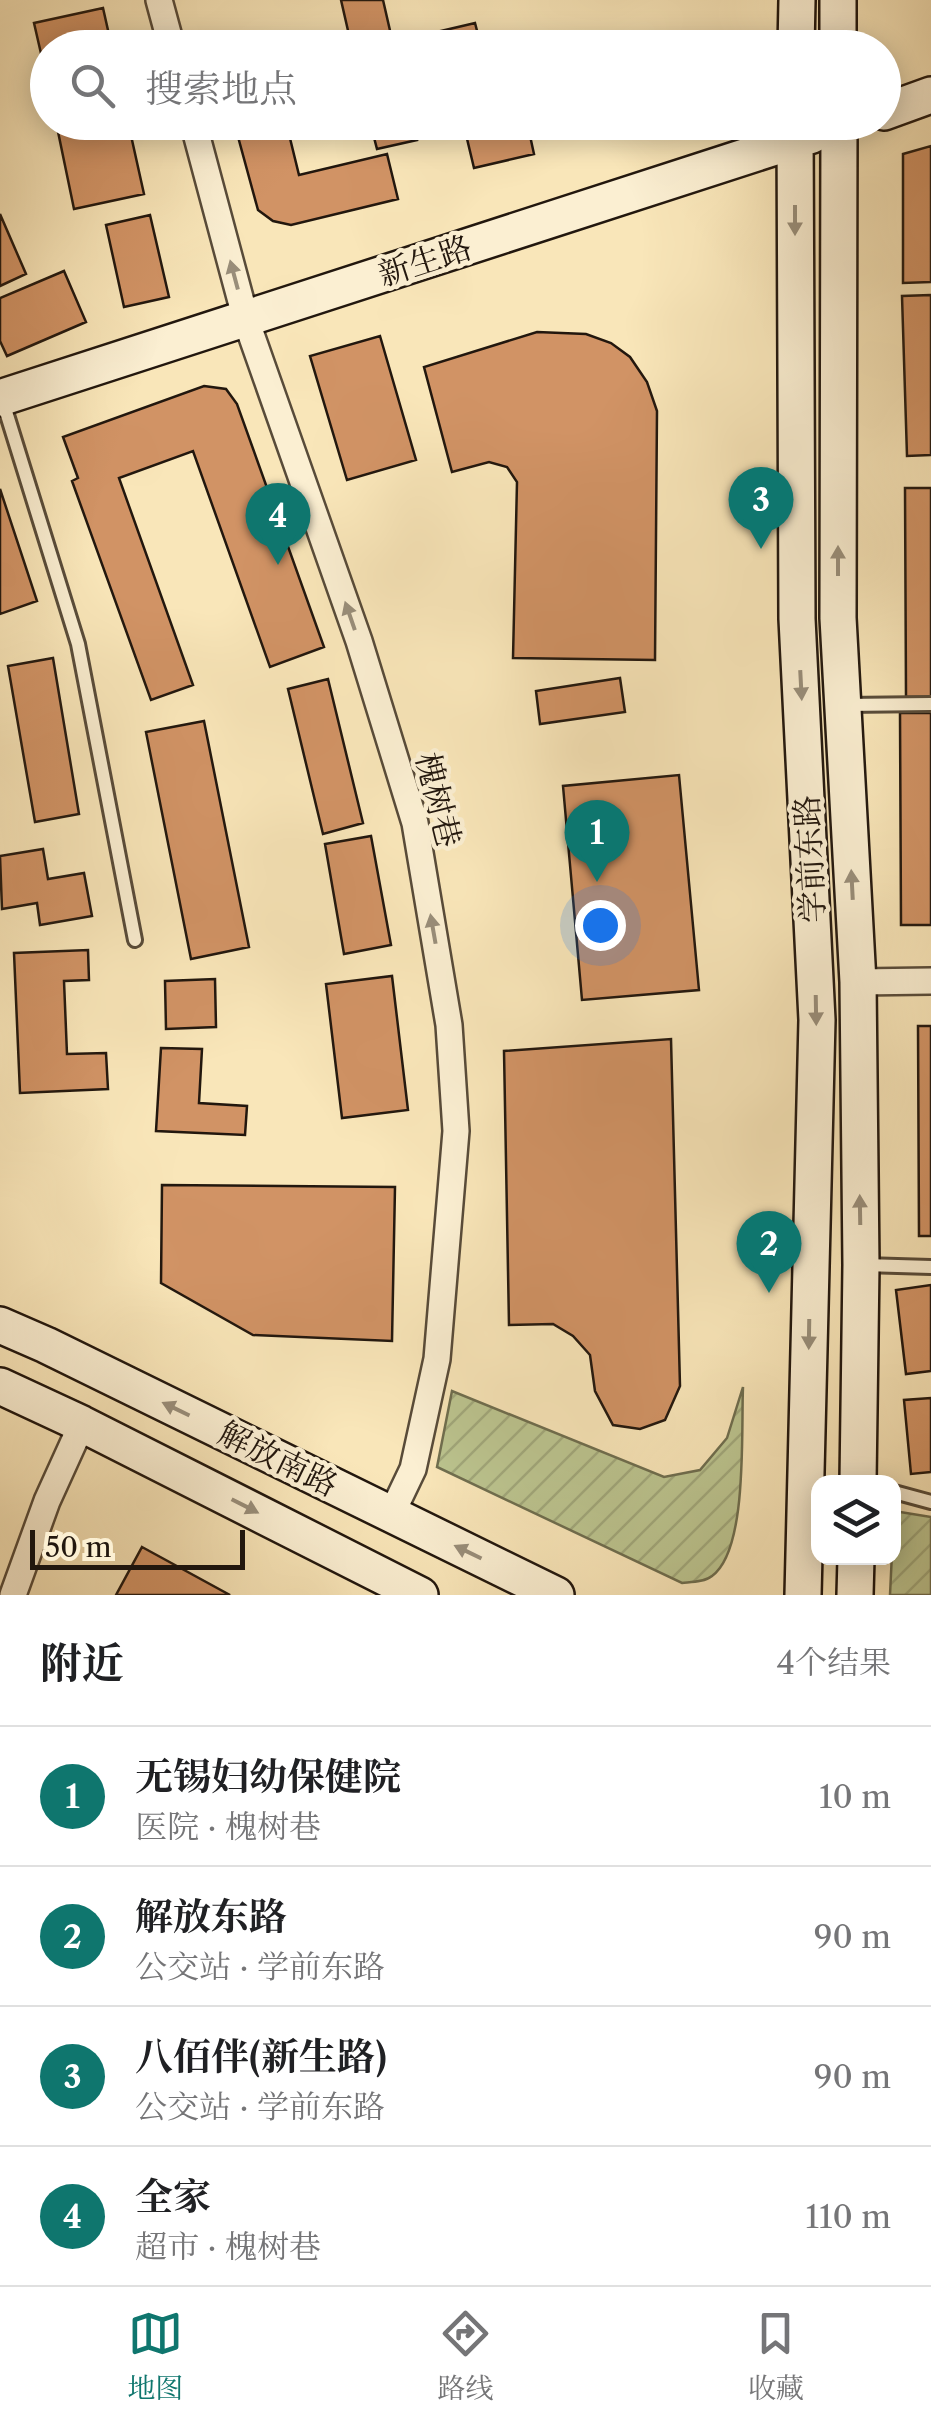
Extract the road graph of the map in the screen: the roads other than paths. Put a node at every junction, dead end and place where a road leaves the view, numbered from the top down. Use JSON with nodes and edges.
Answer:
{"nodes":[{"id":1,"x":159,"y":0,"type":"edge"},
{"id":2,"x":797,"y":0,"type":"edge"},
{"id":3,"x":838,"y":0,"type":"edge"},
{"id":4,"x":167,"y":30,"type":"edge"},
{"id":5,"x":796,"y":30,"type":"edge"},
{"id":6,"x":838,"y":30,"type":"edge"},
{"id":7,"x":931,"y":95,"type":"edge"},
{"id":8,"x":901,"y":106,"type":"edge"},
{"id":9,"x":197,"y":140,"type":"edge"},
{"id":10,"x":771,"y":140,"type":"edge"},
{"id":11,"x":794,"y":140,"type":"edge"},
{"id":12,"x":842,"y":140,"type":"edge"},
{"id":13,"x":246,"y":320,"type":"junction"},
{"id":14,"x":0,"y":397,"type":"edge"},
{"id":15,"x":817,"y":619,"type":"junction"},
{"id":16,"x":931,"y":704,"type":"edge"},
{"id":17,"x":842,"y":705,"type":"junction"},
{"id":18,"x":136,"y":940,"type":"dead end"},
{"id":19,"x":931,"y":981,"type":"edge"},
{"id":20,"x":858,"y":982,"type":"junction"},
{"id":21,"x":860,"y":1264,"type":"junction"},
{"id":22,"x":931,"y":1267,"type":"edge"},
{"id":23,"x":0,"y":1325,"type":"edge"},
{"id":24,"x":0,"y":1386,"type":"edge"},
{"id":25,"x":82,"y":1424,"type":"junction"},
{"id":26,"x":858,"y":1475,"type":"edge"},
{"id":27,"x":901,"y":1494,"type":"edge"},
{"id":28,"x":931,"y":1502,"type":"edge"},
{"id":29,"x":391,"y":1515,"type":"junction"},
{"id":30,"x":856,"y":1565,"type":"edge"},
{"id":31,"x":372,"y":1584,"type":"edge"},
{"id":32,"x":13,"y":1595,"type":"edge"},
{"id":33,"x":420,"y":1595,"type":"edge"},
{"id":34,"x":556,"y":1595,"type":"edge"},
{"id":35,"x":803,"y":1595,"type":"edge"},
{"id":36,"x":855,"y":1595,"type":"edge"}],
"edges":[{"from":1,"to":4,"type":"street"},
{"from":2,"to":5,"type":"main road"},
{"from":3,"to":6,"type":"main road"},
{"from":7,"to":8,"type":"main road"},
{"from":13,"to":9,"type":"street","name":"槐树巷","one_way":true},
{"from":10,"to":13,"type":"main road","name":"新生路"},
{"from":11,"to":15,"type":"main road","name":"学前东路","one_way":true},
{"from":15,"to":12,"type":"main road","name":"学前东路","one_way":true},
{"from":13,"to":14,"type":"main road","name":"新生路"},
{"from":29,"to":13,"type":"street","name":"槐树巷","one_way":true},
{"from":14,"to":18,"type":"lane"},
{"from":15,"to":17,"type":"main road","name":"学前东路"},
{"from":15,"to":35,"type":"main road","name":"学前东路","one_way":true},
{"from":16,"to":17,"type":"lane"},
{"from":20,"to":17,"type":"main road","name":"学前东路","one_way":true},
{"from":19,"to":20,"type":"street"},
{"from":21,"to":20,"type":"main road","name":"学前东路","one_way":true},
{"from":21,"to":22,"type":"lane"},
{"from":21,"to":26,"type":"main road","name":"学前东路"},
{"from":29,"to":23,"type":"main road","name":"解放南路","one_way":true},
{"from":24,"to":25,"type":"main road","name":"解放南路"},
{"from":25,"to":31,"type":"main road","name":"解放南路","one_way":true},
{"from":25,"to":32,"type":"street"},
{"from":27,"to":28,"type":"lane"},
{"from":34,"to":29,"type":"main road","name":"解放南路","one_way":true},
{"from":30,"to":36,"type":"main road"},
{"from":31,"to":33,"type":"main road","name":"解放南路"}]}
